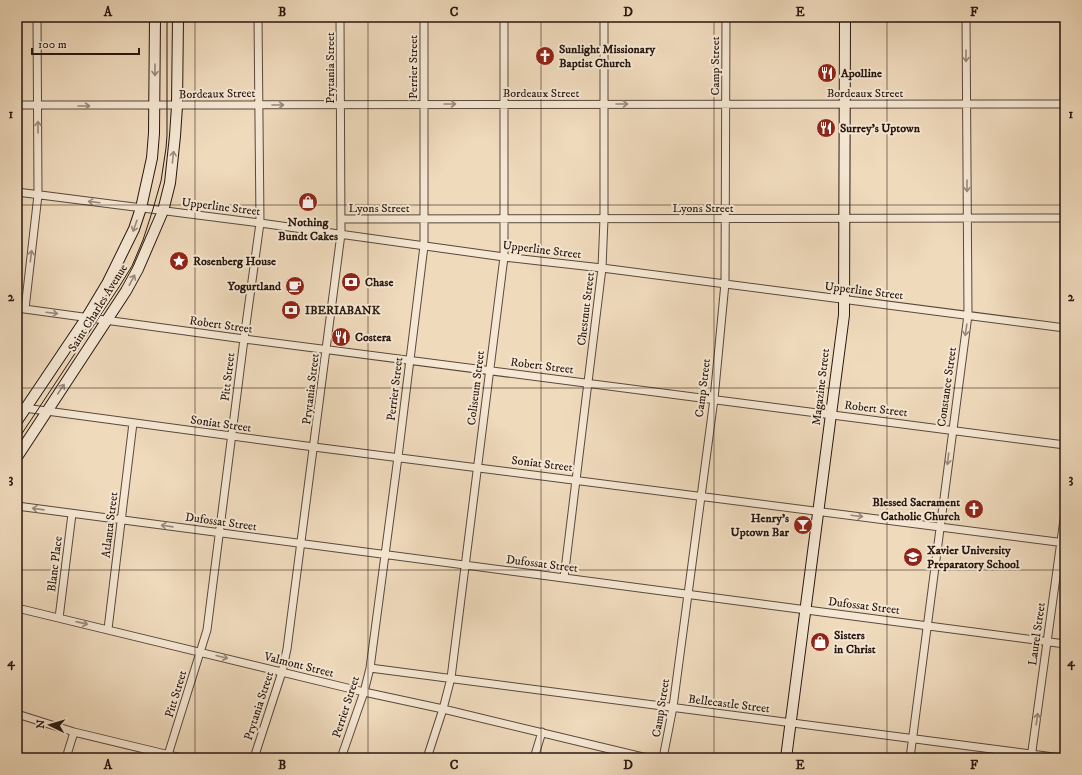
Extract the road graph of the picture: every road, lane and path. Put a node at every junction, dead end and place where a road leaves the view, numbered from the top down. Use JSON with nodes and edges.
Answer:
{"nodes":[{"id":1,"x":38,"y":17,"type":"edge"},
{"id":2,"x":155,"y":17,"type":"edge"},
{"id":3,"x":178,"y":17,"type":"edge"},
{"id":4,"x":258,"y":17,"type":"edge"},
{"id":5,"x":340,"y":17,"type":"edge"},
{"id":6,"x":424,"y":17,"type":"edge"},
{"id":7,"x":504,"y":17,"type":"edge"},
{"id":8,"x":604,"y":17,"type":"edge"},
{"id":9,"x":726,"y":17,"type":"edge"},
{"id":10,"x":845,"y":17,"type":"edge"},
{"id":11,"x":966,"y":17,"type":"edge"},
{"id":12,"x":340,"y":104,"type":"junction"},
{"id":13,"x":424,"y":104,"type":"junction"},
{"id":14,"x":504,"y":104,"type":"junction"},
{"id":15,"x":604,"y":104,"type":"junction"},
{"id":16,"x":726,"y":104,"type":"junction"},
{"id":17,"x":844,"y":104,"type":"junction"},
{"id":18,"x":967,"y":104,"type":"junction"},
{"id":19,"x":1065,"y":104,"type":"edge"},
{"id":20,"x":38,"y":105,"type":"junction"},
{"id":21,"x":258,"y":105,"type":"junction"},
{"id":22,"x":17,"y":106,"type":"edge"},
{"id":23,"x":155,"y":106,"type":"junction"},
{"id":24,"x":177,"y":106,"type":"junction"},
{"id":25,"x":17,"y":192,"type":"edge"},
{"id":26,"x":38,"y":195,"type":"junction"},
{"id":27,"x":141,"y":208,"type":"junction"},
{"id":28,"x":163,"y":211,"type":"junction"},
{"id":29,"x":1065,"y":218,"type":"edge"},
{"id":30,"x":342,"y":219,"type":"junction"},
{"id":31,"x":424,"y":219,"type":"junction"},
{"id":32,"x":504,"y":219,"type":"junction"},
{"id":33,"x":604,"y":219,"type":"junction"},
{"id":34,"x":845,"y":219,"type":"junction"},
{"id":35,"x":967,"y":219,"type":"junction"},
{"id":36,"x":726,"y":220,"type":"junction"},
{"id":37,"x":260,"y":223,"type":"junction"},
{"id":38,"x":341,"y":234,"type":"junction"},
{"id":39,"x":424,"y":246,"type":"junction"},
{"id":40,"x":504,"y":257,"type":"junction"},
{"id":41,"x":602,"y":268,"type":"junction"},
{"id":42,"x":726,"y":284,"type":"junction"},
{"id":43,"x":844,"y":300,"type":"junction"},
{"id":44,"x":17,"y":308,"type":"edge"},
{"id":45,"x":25,"y":309,"type":"junction"},
{"id":46,"x":968,"y":315,"type":"junction"},
{"id":47,"x":87,"y":317,"type":"junction"},
{"id":48,"x":107,"y":320,"type":"junction"},
{"id":49,"x":1065,"y":328,"type":"edge"},
{"id":50,"x":244,"y":339,"type":"junction"},
{"id":51,"x":327,"y":349,"type":"junction"},
{"id":52,"x":410,"y":360,"type":"junction"},
{"id":53,"x":490,"y":370,"type":"junction"},
{"id":54,"x":588,"y":383,"type":"junction"},
{"id":55,"x":714,"y":399,"type":"junction"},
{"id":56,"x":21,"y":408,"type":"edge"},
{"id":57,"x":46,"y":411,"type":"junction"},
{"id":58,"x":831,"y":414,"type":"junction"},
{"id":59,"x":17,"y":421,"type":"edge"},
{"id":60,"x":132,"y":423,"type":"junction"},
{"id":61,"x":952,"y":430,"type":"junction"},
{"id":62,"x":232,"y":436,"type":"junction"},
{"id":63,"x":1065,"y":445,"type":"edge"},
{"id":64,"x":314,"y":447,"type":"junction"},
{"id":65,"x":17,"y":457,"type":"edge"},
{"id":66,"x":398,"y":457,"type":"junction"},
{"id":67,"x":477,"y":467,"type":"junction"},
{"id":68,"x":576,"y":480,"type":"junction"},
{"id":69,"x":700,"y":496,"type":"junction"},
{"id":70,"x":17,"y":506,"type":"edge"},
{"id":71,"x":819,"y":511,"type":"junction"},
{"id":72,"x":1065,"y":512,"type":"edge"},
{"id":73,"x":72,"y":514,"type":"junction"},
{"id":74,"x":122,"y":520,"type":"junction"},
{"id":75,"x":940,"y":527,"type":"junction"},
{"id":76,"x":220,"y":533,"type":"junction"},
{"id":77,"x":1063,"y":542,"type":"edge"},
{"id":78,"x":302,"y":544,"type":"junction"},
{"id":79,"x":384,"y":555,"type":"junction"},
{"id":80,"x":465,"y":565,"type":"junction"},
{"id":81,"x":564,"y":578,"type":"junction"},
{"id":82,"x":688,"y":594,"type":"junction"},
{"id":83,"x":17,"y":608,"type":"edge"},
{"id":84,"x":806,"y":610,"type":"junction"},
{"id":85,"x":59,"y":618,"type":"junction"},
{"id":86,"x":928,"y":626,"type":"junction"},
{"id":87,"x":108,"y":629,"type":"junction"},
{"id":88,"x":1048,"y":642,"type":"junction"},
{"id":89,"x":1065,"y":644,"type":"edge"},
{"id":90,"x":201,"y":652,"type":"junction"},
{"id":91,"x":370,"y":668,"type":"junction"},
{"id":92,"x":282,"y":672,"type":"junction"},
{"id":93,"x":451,"y":678,"type":"junction"},
{"id":94,"x":364,"y":692,"type":"junction"},
{"id":95,"x":673,"y":707,"type":"junction"},
{"id":96,"x":443,"y":709,"type":"junction"},
{"id":97,"x":17,"y":714,"type":"edge"},
{"id":98,"x":791,"y":723,"type":"junction"},
{"id":99,"x":74,"y":732,"type":"junction"},
{"id":100,"x":542,"y":732,"type":"junction"},
{"id":101,"x":912,"y":739,"type":"junction"},
{"id":102,"x":168,"y":756,"type":"edge"},
{"id":103,"x":1032,"y":756,"type":"edge"},
{"id":104,"x":66,"y":758,"type":"edge"},
{"id":105,"x":182,"y":758,"type":"edge"},
{"id":106,"x":254,"y":758,"type":"edge"},
{"id":107,"x":342,"y":758,"type":"edge"},
{"id":108,"x":427,"y":758,"type":"edge"},
{"id":109,"x":534,"y":758,"type":"edge"},
{"id":110,"x":647,"y":758,"type":"edge"},
{"id":111,"x":663,"y":758,"type":"edge"},
{"id":112,"x":786,"y":758,"type":"edge"},
{"id":113,"x":910,"y":758,"type":"edge"},
{"id":114,"x":1061,"y":758,"type":"edge"}],
"edges":[{"from":1,"to":20,"type":"street"},
{"from":2,"to":23,"type":"main road","name":"Saint Charles Avenue","one_way":true},
{"from":3,"to":24,"type":"main road","name":"Saint Charles Avenue"},
{"from":4,"to":21,"type":"street","name":"Pitt Street"},
{"from":5,"to":12,"type":"street","name":"Prytania Street"},
{"from":6,"to":13,"type":"street","name":"Perrier Street"},
{"from":7,"to":14,"type":"street","name":"Coliseum Street"},
{"from":8,"to":15,"type":"street","name":"Chestnut Street"},
{"from":9,"to":16,"type":"street","name":"Camp Street"},
{"from":10,"to":17,"type":"main road","name":"Magazine Street"},
{"from":11,"to":18,"type":"street","name":"Constance Street","one_way":true},
{"from":12,"to":13,"type":"street","name":"Bordeaux Street"},
{"from":21,"to":12,"type":"street","name":"Bordeaux Street","one_way":true},
{"from":12,"to":30,"type":"street","name":"Prytania Street"},
{"from":13,"to":14,"type":"street","name":"Bordeaux Street","one_way":true},
{"from":13,"to":31,"type":"street","name":"Perrier Street"},
{"from":14,"to":15,"type":"street","name":"Bordeaux Street"},
{"from":14,"to":32,"type":"street","name":"Coliseum Street"},
{"from":15,"to":16,"type":"street","name":"Bordeaux Street","one_way":true},
{"from":15,"to":33,"type":"street","name":"Chestnut Street"},
{"from":16,"to":17,"type":"street","name":"Bordeaux Street"},
{"from":16,"to":36,"type":"street","name":"Camp Street"},
{"from":17,"to":18,"type":"street","name":"Bordeaux Street"},
{"from":17,"to":34,"type":"main road","name":"Magazine Street"},
{"from":18,"to":19,"type":"street","name":"Bordeaux Street"},
{"from":18,"to":35,"type":"street","name":"Constance Street","one_way":true},
{"from":20,"to":22,"type":"street","name":"Bordeaux Street"},
{"from":20,"to":23,"type":"street","name":"Bordeaux Street","one_way":true},
{"from":26,"to":20,"type":"street","one_way":true},
{"from":21,"to":24,"type":"street","name":"Bordeaux Street"},
{"from":21,"to":37,"type":"street","name":"Pitt Street"},
{"from":23,"to":24,"type":"street","name":"Bordeaux Street"},
{"from":23,"to":27,"type":"main road","name":"Saint Charles Avenue"},
{"from":28,"to":24,"type":"main road","name":"Saint Charles Avenue","one_way":true},
{"from":25,"to":26,"type":"street","name":"Upperline Street"},
{"from":27,"to":26,"type":"street","name":"Upperline Street","one_way":true},
{"from":45,"to":26,"type":"street","one_way":true},
{"from":27,"to":28,"type":"street","name":"Upperline Street"},
{"from":27,"to":47,"type":"main road","name":"Saint Charles Avenue","one_way":true},
{"from":28,"to":37,"type":"street","name":"Upperline Street"},
{"from":48,"to":28,"type":"main road","name":"Saint Charles Avenue","one_way":true},
{"from":29,"to":35,"type":"street","name":"Lyons Street"},
{"from":30,"to":31,"type":"street","name":"Lyons Street"},
{"from":30,"to":38,"type":"street","name":"Prytania Street"},
{"from":31,"to":32,"type":"street","name":"Lyons Street"},
{"from":31,"to":39,"type":"street","name":"Perrier Street"},
{"from":32,"to":33,"type":"street","name":"Lyons Street"},
{"from":32,"to":40,"type":"street","name":"Coliseum Street"},
{"from":33,"to":36,"type":"street","name":"Lyons Street"},
{"from":33,"to":41,"type":"street","name":"Chestnut Street"},
{"from":34,"to":35,"type":"street","name":"Lyons Street"},
{"from":34,"to":36,"type":"street","name":"Lyons Street"},
{"from":34,"to":43,"type":"main road","name":"Magazine Street"},
{"from":35,"to":46,"type":"street","name":"Constance Street"},
{"from":36,"to":42,"type":"street","name":"Camp Street"},
{"from":37,"to":38,"type":"street","name":"Upperline Street"},
{"from":37,"to":50,"type":"street","name":"Pitt Street"},
{"from":38,"to":39,"type":"street","name":"Upperline Street"},
{"from":38,"to":51,"type":"street","name":"Prytania Street"},
{"from":39,"to":40,"type":"street","name":"Upperline Street"},
{"from":39,"to":52,"type":"street","name":"Perrier Street"},
{"from":40,"to":41,"type":"street","name":"Upperline Street"},
{"from":40,"to":53,"type":"street","name":"Coliseum Street"},
{"from":41,"to":42,"type":"street","name":"Upperline Street"},
{"from":41,"to":54,"type":"street","name":"Chestnut Street"},
{"from":42,"to":43,"type":"street","name":"Upperline Street"},
{"from":42,"to":55,"type":"street","name":"Camp Street"},
{"from":43,"to":46,"type":"street","name":"Upperline Street"},
{"from":43,"to":58,"type":"main road","name":"Magazine Street"},
{"from":44,"to":45,"type":"street","name":"Robert Street"},
{"from":45,"to":47,"type":"street","name":"Robert Street","one_way":true},
{"from":46,"to":49,"type":"street","name":"Upperline Street"},
{"from":46,"to":61,"type":"street","name":"Constance Street","one_way":true},
{"from":47,"to":48,"type":"street","name":"Robert Street"},
{"from":47,"to":56,"type":"main road","name":"Saint Charles Avenue"},
{"from":48,"to":50,"type":"street","name":"Robert Street"},
{"from":57,"to":48,"type":"main road","name":"Saint Charles Avenue","one_way":true},
{"from":50,"to":51,"type":"street","name":"Robert Street"},
{"from":50,"to":62,"type":"street","name":"Pitt Street"},
{"from":51,"to":52,"type":"street","name":"Robert Street"},
{"from":51,"to":64,"type":"street","name":"Prytania Street"},
{"from":52,"to":53,"type":"street","name":"Robert Street"},
{"from":52,"to":66,"type":"street","name":"Perrier Street"},
{"from":53,"to":54,"type":"street","name":"Robert Street"},
{"from":53,"to":67,"type":"street","name":"Coliseum Street"},
{"from":54,"to":55,"type":"street","name":"Robert Street"},
{"from":54,"to":68,"type":"street","name":"Chestnut Street"},
{"from":55,"to":58,"type":"street","name":"Robert Street"},
{"from":55,"to":69,"type":"street","name":"Camp Street"},
{"from":56,"to":57,"type":"street","name":"Soniat Street"},
{"from":56,"to":59,"type":"main road","name":"Saint Charles Avenue"},
{"from":57,"to":60,"type":"street","name":"Soniat Street"},
{"from":57,"to":65,"type":"main road","name":"Saint Charles Avenue"},
{"from":58,"to":61,"type":"street","name":"Robert Street"},
{"from":58,"to":71,"type":"main road","name":"Magazine Street"},
{"from":60,"to":62,"type":"street","name":"Soniat Street"},
{"from":60,"to":74,"type":"street","name":"Atlanta Street"},
{"from":61,"to":63,"type":"street","name":"Robert Street"},
{"from":61,"to":75,"type":"street","name":"Constance Street","one_way":true},
{"from":62,"to":64,"type":"street","name":"Soniat Street"},
{"from":62,"to":76,"type":"street","name":"Pitt Street"},
{"from":64,"to":66,"type":"street","name":"Soniat Street"},
{"from":64,"to":78,"type":"street","name":"Prytania Street"},
{"from":66,"to":67,"type":"street","name":"Soniat Street"},
{"from":66,"to":79,"type":"street","name":"Perrier Street"},
{"from":67,"to":68,"type":"street","name":"Soniat Street"},
{"from":67,"to":80,"type":"street","name":"Coliseum Street"},
{"from":68,"to":69,"type":"street","name":"Soniat Street"},
{"from":68,"to":81,"type":"street","name":"Chestnut Street"},
{"from":69,"to":71,"type":"street","name":"Soniat Street"},
{"from":69,"to":82,"type":"street","name":"Camp Street"},
{"from":73,"to":70,"type":"street","name":"Dufossat Street","one_way":true},
{"from":71,"to":75,"type":"street","name":"Soniat Street","one_way":true},
{"from":71,"to":84,"type":"main road","name":"Magazine Street"},
{"from":72,"to":77,"type":"street","name":"Laurel Street"},
{"from":73,"to":74,"type":"street","name":"Dufossat Street"},
{"from":73,"to":85,"type":"street","name":"Blanc Place"},
{"from":76,"to":74,"type":"street","name":"Dufossat Street","one_way":true},
{"from":74,"to":87,"type":"street","name":"Atlanta Street"},
{"from":75,"to":77,"type":"street","name":"Soniat Street"},
{"from":75,"to":86,"type":"street","name":"Constance Street"},
{"from":76,"to":78,"type":"street","name":"Dufossat Street"},
{"from":76,"to":90,"type":"street","name":"Pitt Street"},
{"from":77,"to":88,"type":"street","name":"Laurel Street"},
{"from":78,"to":79,"type":"street","name":"Dufossat Street"},
{"from":78,"to":92,"type":"street","name":"Prytania Street"},
{"from":79,"to":80,"type":"street","name":"Dufossat Street"},
{"from":79,"to":91,"type":"street","name":"Perrier Street"},
{"from":80,"to":81,"type":"street","name":"Dufossat Street"},
{"from":80,"to":93,"type":"street","name":"Coliseum Street"},
{"from":81,"to":82,"type":"street","name":"Dufossat Street"},
{"from":82,"to":84,"type":"street","name":"Dufossat Street"},
{"from":82,"to":95,"type":"street","name":"Camp Street"},
{"from":83,"to":85,"type":"street","name":"Valmont Street"},
{"from":84,"to":86,"type":"street","name":"Dufossat Street"},
{"from":84,"to":98,"type":"main road","name":"Magazine Street"},
{"from":85,"to":87,"type":"street","name":"Valmont Street","one_way":true},
{"from":86,"to":88,"type":"street","name":"Dufossat Street"},
{"from":86,"to":101,"type":"street","name":"Constance Street"},
{"from":87,"to":90,"type":"street","name":"Valmont Street"},
{"from":88,"to":89,"type":"street","name":"Dufossat Street"},
{"from":103,"to":88,"type":"street","name":"Laurel Street","one_way":true},
{"from":90,"to":92,"type":"street","name":"Valmont Street","one_way":true},
{"from":90,"to":102,"type":"street","name":"Pitt Street"},
{"from":91,"to":93,"type":"street","name":"Bellecastle Street"},
{"from":91,"to":94,"type":"street","name":"Perrier Street"},
{"from":92,"to":94,"type":"street","name":"Valmont Street"},
{"from":92,"to":106,"type":"street","name":"Prytania Street"},
{"from":93,"to":95,"type":"street","name":"Bellecastle Street"},
{"from":93,"to":96,"type":"street","name":"Coliseum Street"},
{"from":94,"to":96,"type":"street","name":"Valmont Street"},
{"from":94,"to":107,"type":"street","name":"Perrier Street"},
{"from":95,"to":98,"type":"street","name":"Bellecastle Street"},
{"from":95,"to":111,"type":"street","name":"Camp Street"},
{"from":96,"to":100,"type":"street","name":"Valmont Street"},
{"from":96,"to":108,"type":"street","name":"Coliseum Street"},
{"from":97,"to":99,"type":"street"},
{"from":98,"to":101,"type":"street","name":"Bellecastle Street"},
{"from":98,"to":112,"type":"main road","name":"Magazine Street"},
{"from":99,"to":102,"type":"street"},
{"from":99,"to":104,"type":"street"},
{"from":100,"to":109,"type":"street"},
{"from":100,"to":110,"type":"street","name":"Valmont Street"},
{"from":101,"to":103,"type":"street","name":"Bellecastle Street"},
{"from":101,"to":113,"type":"street","name":"Constance Street"},
{"from":102,"to":105,"type":"street"},
{"from":103,"to":114,"type":"street","name":"Bellecastle Street"}]}
